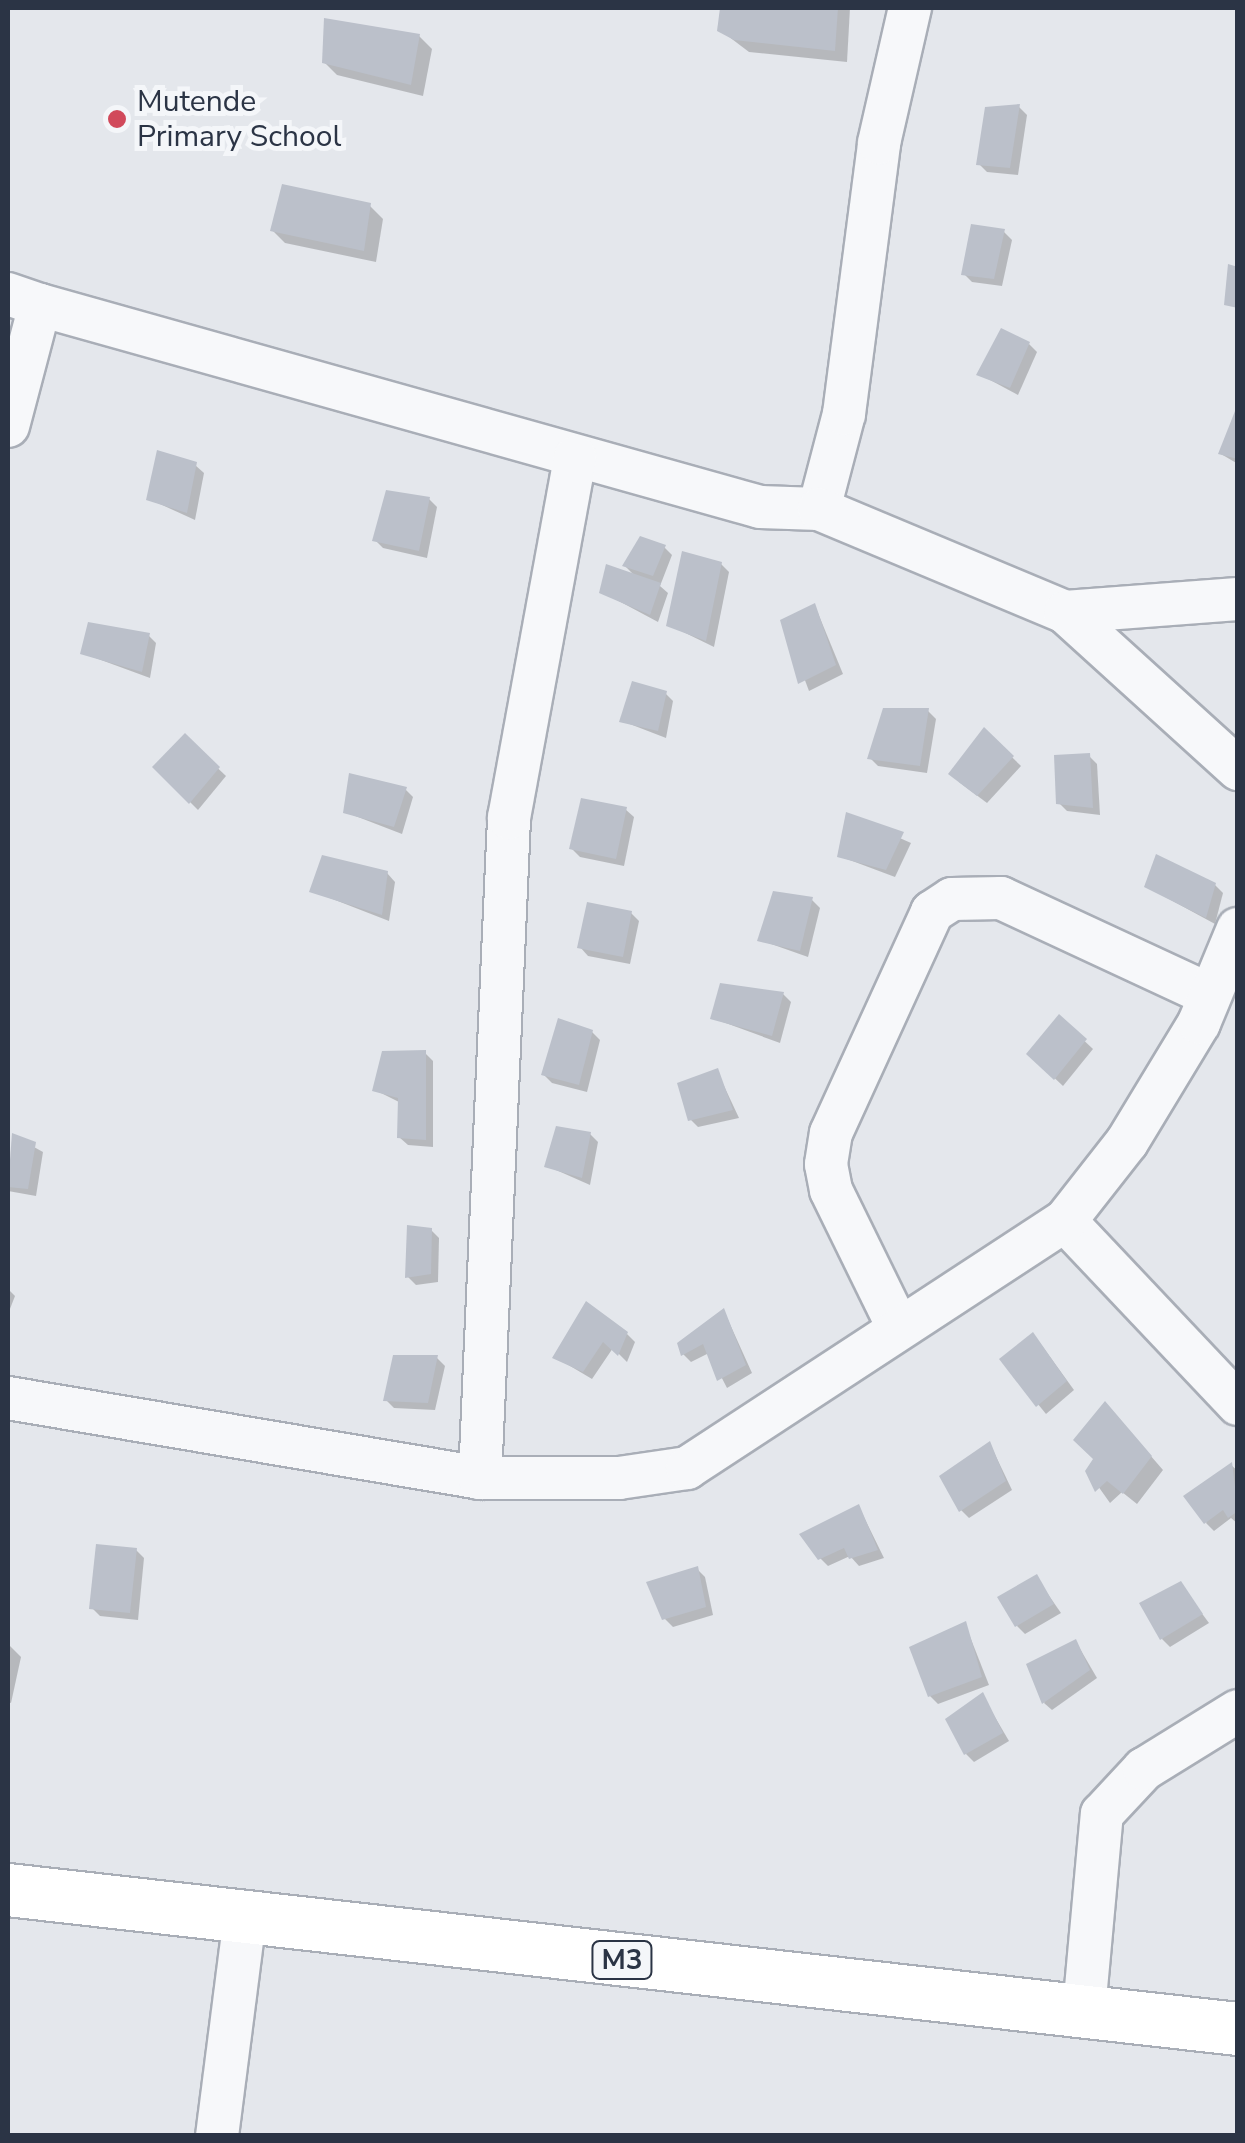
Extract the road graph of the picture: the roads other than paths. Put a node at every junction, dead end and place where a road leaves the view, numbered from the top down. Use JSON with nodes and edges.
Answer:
{"nodes":[{"id":1,"x":910,"y":8,"type":"edge"},
{"id":2,"x":24,"y":299,"type":"edge"},
{"id":3,"x":8,"y":426,"type":"edge"},
{"id":4,"x":575,"y":457,"type":"junction"},
{"id":5,"x":819,"y":510,"type":"junction"},
{"id":6,"x":1238,"y":600,"type":"edge"},
{"id":7,"x":1065,"y":612,"type":"junction"},
{"id":8,"x":1238,"y":769,"type":"edge"},
{"id":9,"x":1238,"y":929,"type":"edge"},
{"id":10,"x":1210,"y":995,"type":"junction"},
{"id":11,"x":1065,"y":1221,"type":"junction"},
{"id":12,"x":897,"y":1325,"type":"junction"},
{"id":13,"x":8,"y":1398,"type":"edge"},
{"id":14,"x":1238,"y":1404,"type":"edge"},
{"id":15,"x":480,"y":1478,"type":"junction"},
{"id":16,"x":1238,"y":1711,"type":"edge"},
{"id":17,"x":8,"y":1890,"type":"edge"},
{"id":18,"x":245,"y":1917,"type":"junction"},
{"id":19,"x":1084,"y":2010,"type":"junction"},
{"id":20,"x":1238,"y":2029,"type":"edge"},
{"id":21,"x":216,"y":2136,"type":"edge"}],
"edges":[{"from":1,"to":5,"type":"street"},
{"from":2,"to":3,"type":"street"},
{"from":2,"to":4,"type":"street"},
{"from":4,"to":5,"type":"street"},
{"from":4,"to":15,"type":"street"},
{"from":5,"to":7,"type":"street"},
{"from":6,"to":7,"type":"street"},
{"from":7,"to":8,"type":"street"},
{"from":9,"to":10,"type":"street"},
{"from":10,"to":11,"type":"street"},
{"from":10,"to":12,"type":"street"},
{"from":11,"to":12,"type":"street"},
{"from":11,"to":14,"type":"street"},
{"from":12,"to":15,"type":"street"},
{"from":13,"to":15,"type":"street"},
{"from":16,"to":19,"type":"street"},
{"from":17,"to":18,"type":"main road","number":"M3"},
{"from":18,"to":19,"type":"main road","number":"M3"},
{"from":18,"to":21,"type":"street"},
{"from":19,"to":20,"type":"main road","number":"M3"}]}
